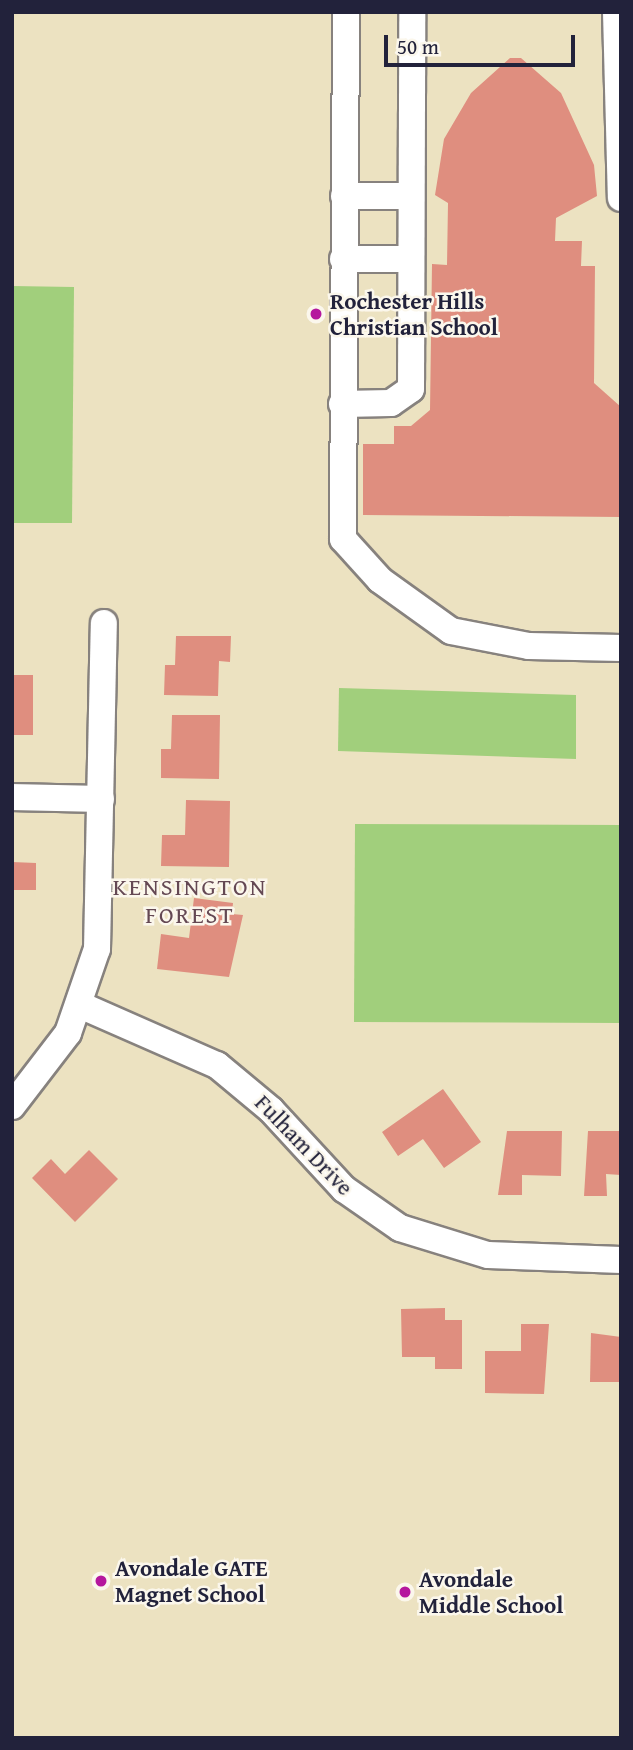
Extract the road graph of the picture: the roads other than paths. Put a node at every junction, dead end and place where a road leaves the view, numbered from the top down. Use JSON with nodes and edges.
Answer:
{"nodes":[{"id":1,"x":346,"y":12,"type":"edge"},
{"id":2,"x":412,"y":12,"type":"edge"},
{"id":3,"x":615,"y":12,"type":"edge"},
{"id":4,"x":344,"y":196,"type":"junction"},
{"id":5,"x":411,"y":196,"type":"junction"},
{"id":6,"x":621,"y":198,"type":"edge"},
{"id":7,"x":343,"y":259,"type":"junction"},
{"id":8,"x":411,"y":259,"type":"junction"},
{"id":9,"x":342,"y":404,"type":"junction"},
{"id":10,"x":103,"y":623,"type":"dead end"},
{"id":11,"x":621,"y":648,"type":"edge"},
{"id":12,"x":12,"y":797,"type":"edge"},
{"id":13,"x":101,"y":799,"type":"junction"},
{"id":14,"x":80,"y":1005,"type":"junction"},
{"id":15,"x":12,"y":1106,"type":"edge"},
{"id":16,"x":621,"y":1260,"type":"edge"}],
"edges":[{"from":1,"to":4,"type":"street"},
{"from":2,"to":5,"type":"street"},
{"from":3,"to":6,"type":"street"},
{"from":4,"to":5,"type":"street"},
{"from":4,"to":7,"type":"street"},
{"from":5,"to":8,"type":"street"},
{"from":7,"to":8,"type":"street"},
{"from":7,"to":9,"type":"street"},
{"from":8,"to":9,"type":"street"},
{"from":9,"to":11,"type":"street"},
{"from":10,"to":13,"type":"street"},
{"from":12,"to":13,"type":"street"},
{"from":13,"to":14,"type":"street"},
{"from":14,"to":15,"type":"street"},
{"from":14,"to":16,"type":"street","name":"Fulham Drive"}]}
